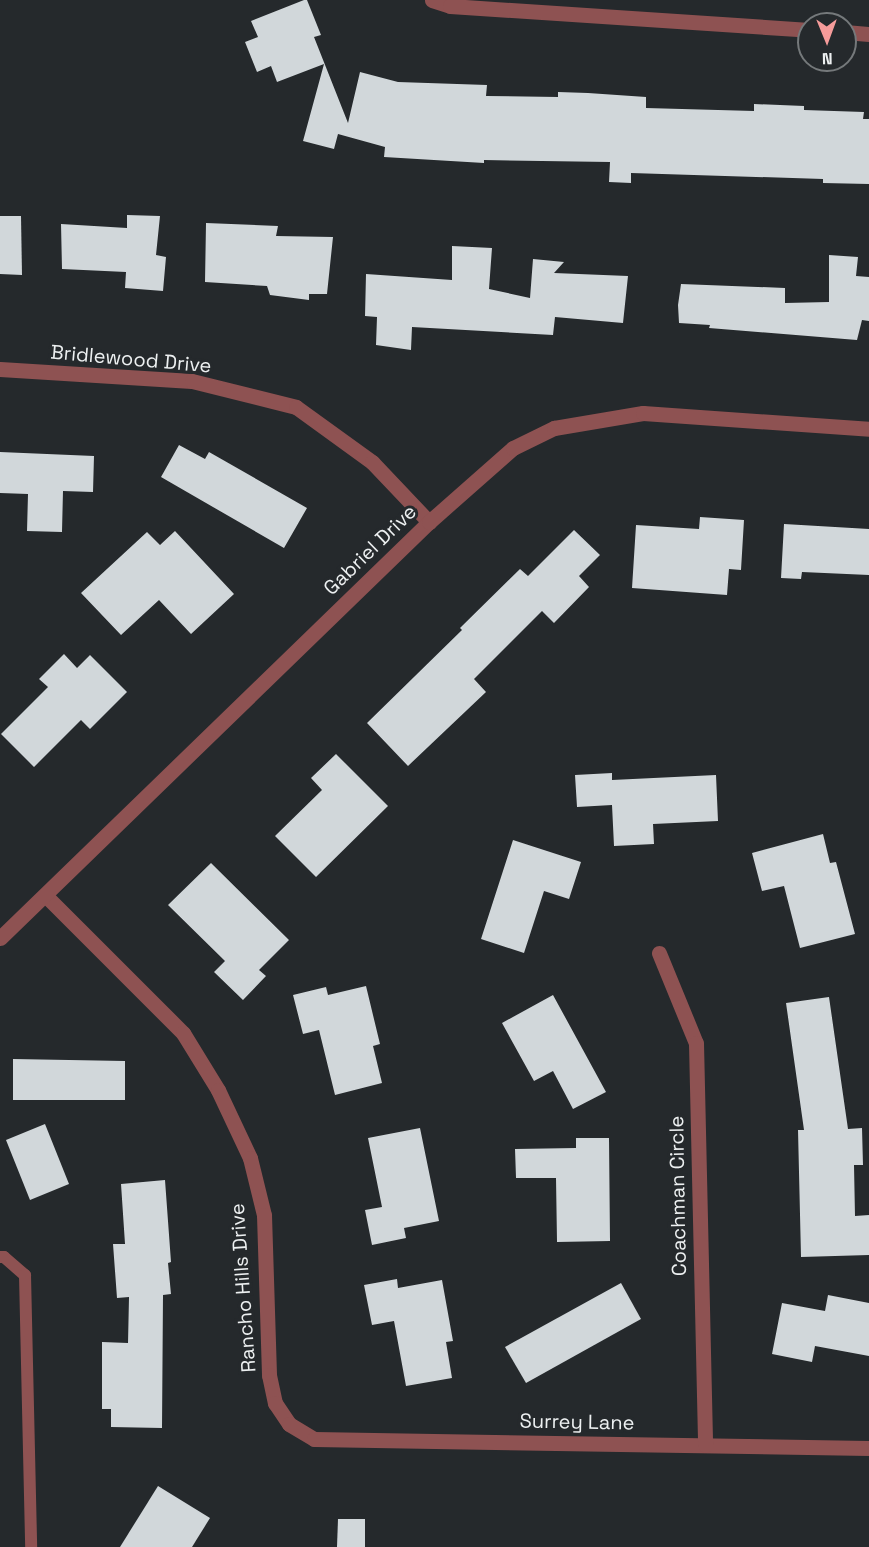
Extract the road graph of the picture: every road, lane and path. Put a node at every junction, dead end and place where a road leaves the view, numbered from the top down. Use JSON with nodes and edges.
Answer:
{"nodes":[{"id":1,"x":432,"y":0,"type":"edge"},
{"id":2,"x":797,"y":29,"type":"edge"},
{"id":3,"x":0,"y":369,"type":"edge"},
{"id":4,"x":869,"y":429,"type":"edge"},
{"id":5,"x":429,"y":522,"type":"junction"},
{"id":6,"x":46,"y":896,"type":"junction"},
{"id":7,"x":0,"y":938,"type":"edge"},
{"id":8,"x":659,"y":953,"type":"dead end"},
{"id":9,"x":0,"y":1257,"type":"edge"},
{"id":10,"x":289,"y":1424,"type":"joint"},
{"id":11,"x":705,"y":1445,"type":"junction"},
{"id":12,"x":869,"y":1448,"type":"edge"},
{"id":13,"x":31,"y":1547,"type":"edge"}],
"edges":[{"from":1,"to":2,"type":"street"},
{"from":3,"to":5,"type":"street","name":"Bridlewood Drive"},
{"from":4,"to":5,"type":"street","name":"Gabriel Drive"},
{"from":5,"to":6,"type":"street","name":"Gabriel Drive"},
{"from":6,"to":7,"type":"street","name":"Gabriel Drive"},
{"from":6,"to":10,"type":"street","name":"Rancho Hills Drive"},
{"from":8,"to":11,"type":"street","name":"Coachman Circle"},
{"from":9,"to":13,"type":"lane"},
{"from":10,"to":11,"type":"street","name":"Surrey Lane"},
{"from":11,"to":12,"type":"street","name":"Surrey Lane"}]}
